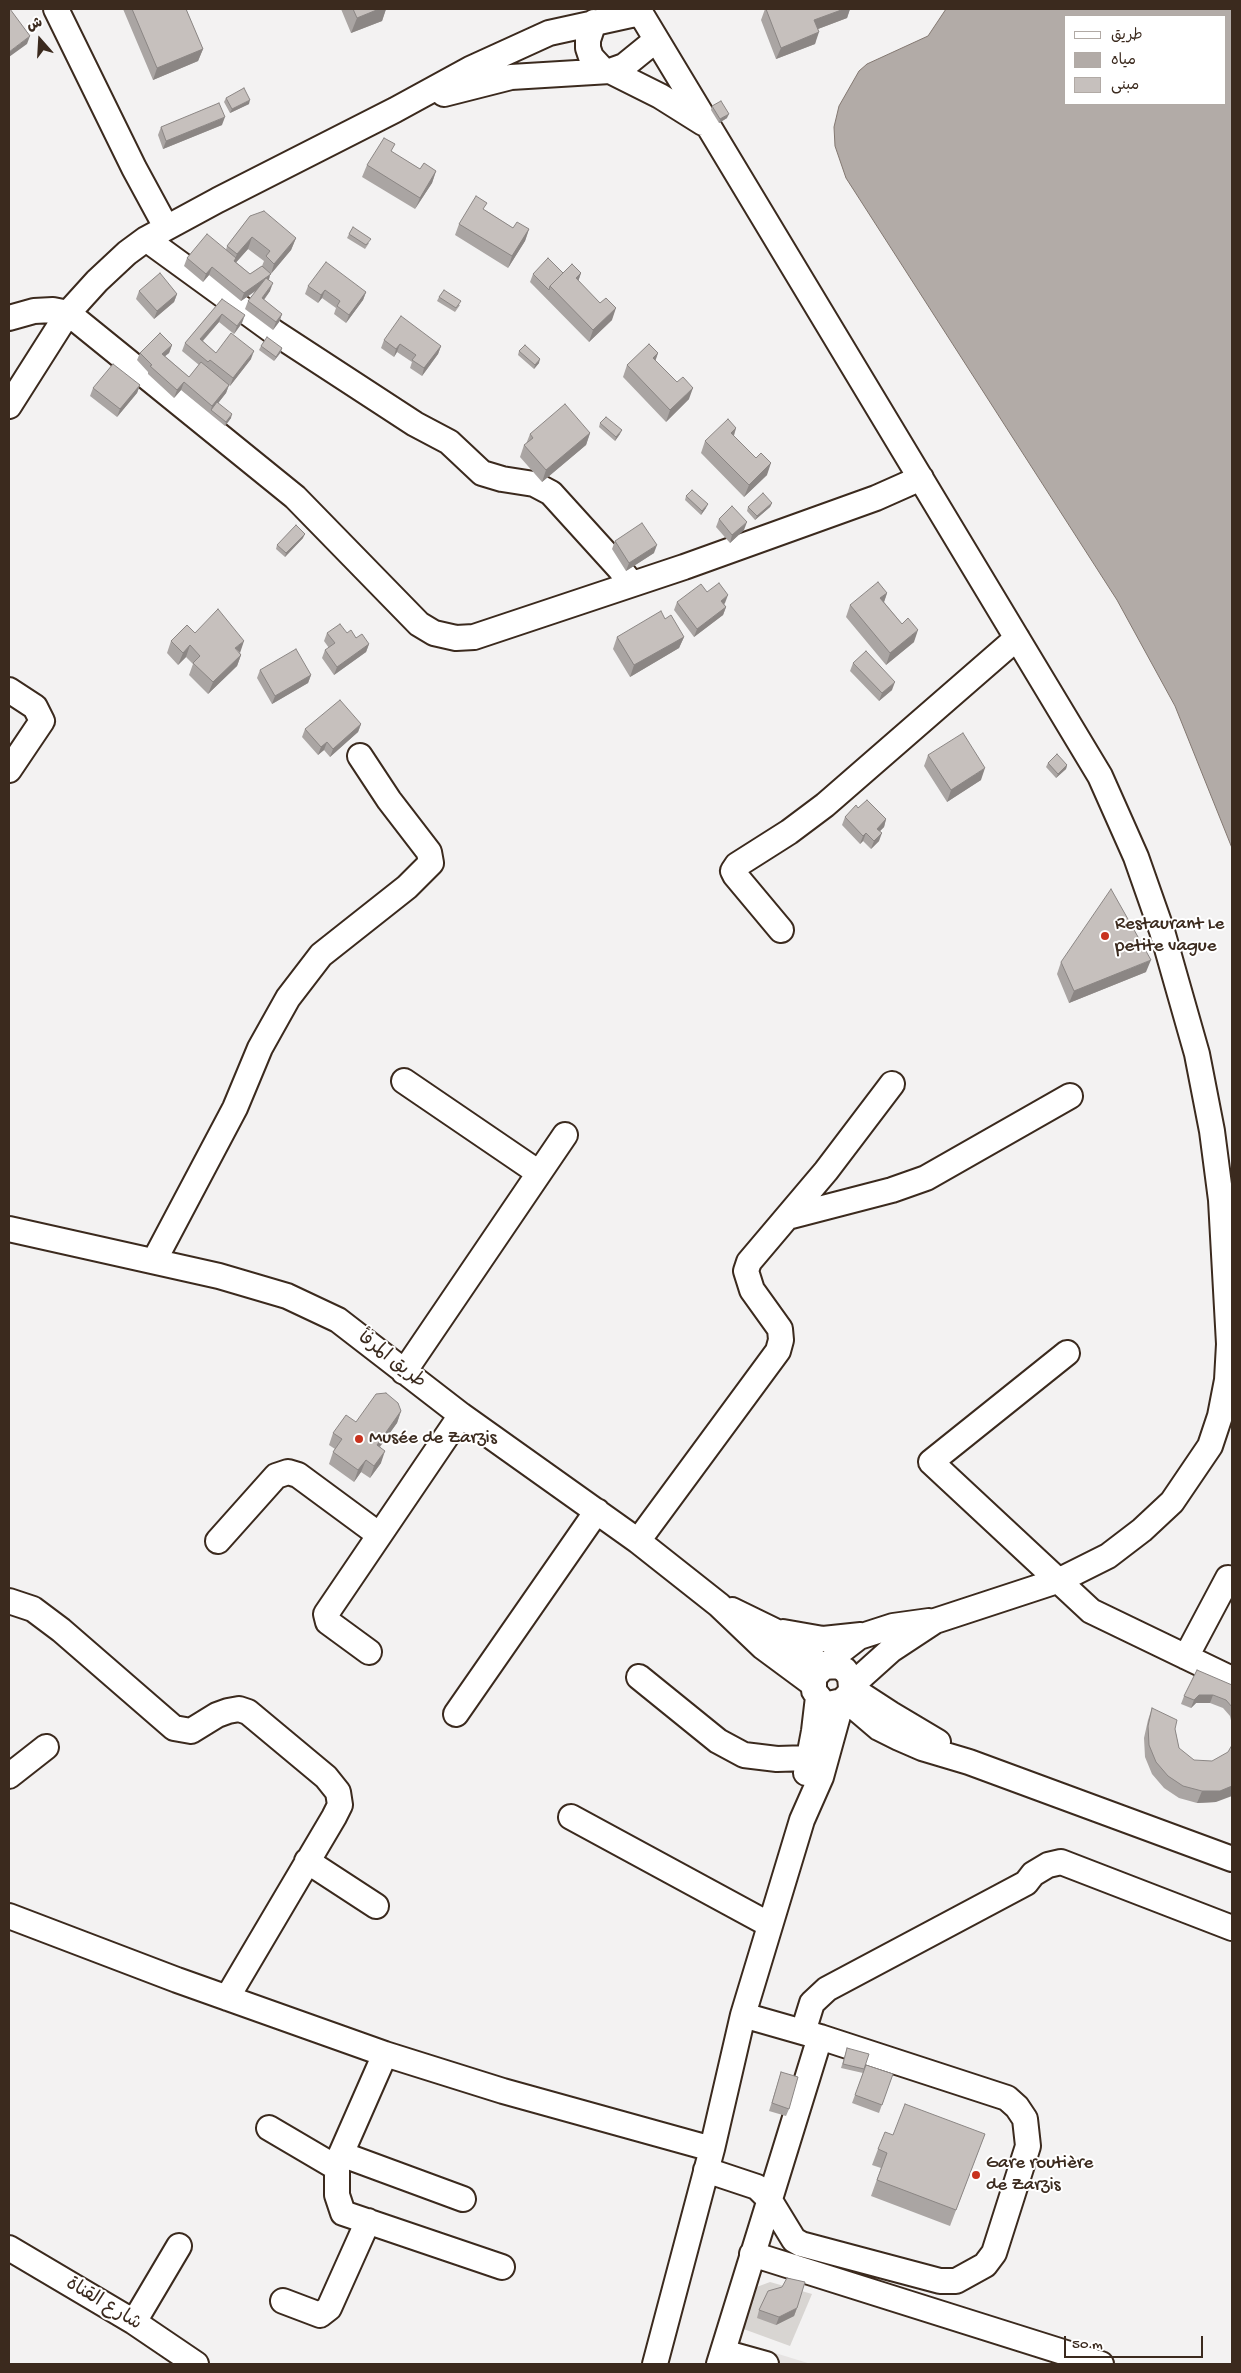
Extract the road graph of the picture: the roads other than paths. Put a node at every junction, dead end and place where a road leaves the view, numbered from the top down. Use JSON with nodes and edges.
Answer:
{"nodes":[{"id":1,"x":56,"y":9,"type":"edge"},
{"id":2,"x":570,"y":9,"type":"edge"},
{"id":3,"x":639,"y":11,"type":"edge"},
{"id":4,"x":594,"y":22,"type":"junction"},
{"id":5,"x":549,"y":34,"type":"junction"},
{"id":6,"x":656,"y":40,"type":"junction"},
{"id":7,"x":607,"y":72,"type":"junction"},
{"id":8,"x":395,"y":110,"type":"junction"},
{"id":9,"x":707,"y":126,"type":"junction"},
{"id":10,"x":166,"y":227,"type":"junction"},
{"id":11,"x":146,"y":239,"type":"junction"},
{"id":12,"x":68,"y":313,"type":"junction"},
{"id":13,"x":9,"y":318,"type":"edge"},
{"id":14,"x":9,"y":406,"type":"edge"},
{"id":15,"x":921,"y":478,"type":"junction"},
{"id":16,"x":631,"y":584,"type":"junction"},
{"id":17,"x":1017,"y":638,"type":"junction"},
{"id":18,"x":9,"y":690,"type":"edge"},
{"id":19,"x":360,"y":756,"type":"dead end"},
{"id":20,"x":9,"y":770,"type":"edge"},
{"id":21,"x":781,"y":930,"type":"dead end"},
{"id":22,"x":404,"y":1081,"type":"dead end"},
{"id":23,"x":892,"y":1084,"type":"dead end"},
{"id":24,"x":1070,"y":1096,"type":"dead end"},
{"id":25,"x":565,"y":1135,"type":"dead end"},
{"id":26,"x":538,"y":1173,"type":"junction"},
{"id":27,"x":788,"y":1217,"type":"junction"},
{"id":28,"x":9,"y":1229,"type":"edge"},
{"id":29,"x":154,"y":1261,"type":"junction"},
{"id":30,"x":1068,"y":1353,"type":"dead end"},
{"id":31,"x":404,"y":1372,"type":"junction"},
{"id":32,"x":461,"y":1415,"type":"junction"},
{"id":33,"x":597,"y":1512,"type":"junction"},
{"id":34,"x":378,"y":1534,"type":"junction"},
{"id":35,"x":218,"y":1541,"type":"dead end"},
{"id":36,"x":638,"y":1541,"type":"junction"},
{"id":37,"x":1228,"y":1578,"type":"dead end"},
{"id":38,"x":1060,"y":1580,"type":"junction"},
{"id":39,"x":9,"y":1601,"type":"edge"},
{"id":40,"x":719,"y":1605,"type":"junction"},
{"id":41,"x":935,"y":1620,"type":"junction"},
{"id":42,"x":773,"y":1630,"type":"junction"},
{"id":43,"x":872,"y":1632,"type":"junction"},
{"id":44,"x":369,"y":1652,"type":"dead end"},
{"id":45,"x":1186,"y":1657,"type":"junction"},
{"id":46,"x":639,"y":1677,"type":"dead end"},
{"id":47,"x":821,"y":1678,"type":"junction"},
{"id":48,"x":1232,"y":1679,"type":"edge"},
{"id":49,"x":848,"y":1693,"type":"junction"},
{"id":50,"x":456,"y":1714,"type":"dead end"},
{"id":51,"x":46,"y":1746,"type":"dead end"},
{"id":52,"x":809,"y":1758,"type":"junction"},
{"id":53,"x":9,"y":1776,"type":"edge"},
{"id":54,"x":571,"y":1818,"type":"dead end"},
{"id":55,"x":802,"y":1820,"type":"junction"},
{"id":56,"x":1232,"y":1859,"type":"edge"},
{"id":57,"x":307,"y":1861,"type":"junction"},
{"id":58,"x":376,"y":1906,"type":"dead end"},
{"id":59,"x":9,"y":1916,"type":"edge"},
{"id":60,"x":770,"y":1925,"type":"junction"},
{"id":61,"x":1232,"y":1928,"type":"edge"},
{"id":62,"x":226,"y":1998,"type":"junction"},
{"id":63,"x":743,"y":2015,"type":"junction"},
{"id":64,"x":811,"y":2034,"type":"junction"},
{"id":65,"x":385,"y":2054,"type":"junction"},
{"id":66,"x":269,"y":2128,"type":"dead end"},
{"id":67,"x":709,"y":2160,"type":"junction"},
{"id":68,"x":339,"y":2161,"type":"junction"},
{"id":69,"x":462,"y":2199,"type":"dead end"},
{"id":70,"x":769,"y":2199,"type":"junction"},
{"id":71,"x":368,"y":2221,"type":"junction"},
{"id":72,"x":178,"y":2246,"type":"dead end"},
{"id":73,"x":9,"y":2248,"type":"edge"},
{"id":74,"x":752,"y":2254,"type":"junction"},
{"id":75,"x":502,"y":2268,"type":"dead end"},
{"id":76,"x":283,"y":2301,"type":"dead end"},
{"id":77,"x":134,"y":2322,"type":"junction"},
{"id":78,"x":721,"y":2358,"type":"edge"},
{"id":79,"x":196,"y":2364,"type":"edge"},
{"id":80,"x":655,"y":2364,"type":"edge"},
{"id":81,"x":766,"y":2364,"type":"edge"},
{"id":82,"x":1101,"y":2364,"type":"edge"}],
"edges":[{"from":1,"to":10,"type":"street"},
{"from":2,"to":5,"type":"street"},
{"from":3,"to":4,"type":"street"},
{"from":3,"to":6,"type":"street"},
{"from":4,"to":5,"type":"street"},
{"from":4,"to":7,"type":"street"},
{"from":5,"to":8,"type":"street"},
{"from":6,"to":7,"type":"street"},
{"from":6,"to":9,"type":"street"},
{"from":7,"to":8,"type":"street"},
{"from":7,"to":9,"type":"street"},
{"from":8,"to":10,"type":"street"},
{"from":9,"to":15,"type":"street"},
{"from":10,"to":11,"type":"street"},
{"from":11,"to":12,"type":"street"},
{"from":11,"to":16,"type":"street"},
{"from":12,"to":13,"type":"street"},
{"from":12,"to":14,"type":"street"},
{"from":12,"to":16,"type":"street"},
{"from":15,"to":16,"type":"street"},
{"from":15,"to":17,"type":"street"},
{"from":17,"to":21,"type":"street"},
{"from":17,"to":38,"type":"street"},
{"from":18,"to":20,"type":"street"},
{"from":19,"to":29,"type":"street"},
{"from":22,"to":26,"type":"street"},
{"from":23,"to":27,"type":"street"},
{"from":24,"to":27,"type":"street"},
{"from":25,"to":26,"type":"street"},
{"from":26,"to":31,"type":"street"},
{"from":27,"to":36,"type":"street"},
{"from":28,"to":29,"type":"street","name":"طريق المرفأ"},
{"from":29,"to":31,"type":"street","name":"طريق المرفأ"},
{"from":30,"to":38,"type":"street"},
{"from":31,"to":32,"type":"street","name":"طريق المرفأ"},
{"from":32,"to":33,"type":"street","name":"طريق المرفأ"},
{"from":32,"to":34,"type":"street"},
{"from":33,"to":36,"type":"street","name":"طريق المرفأ"},
{"from":33,"to":50,"type":"street"},
{"from":34,"to":35,"type":"street"},
{"from":34,"to":44,"type":"street"},
{"from":36,"to":40,"type":"street","name":"طريق المرفأ"},
{"from":37,"to":45,"type":"street"},
{"from":38,"to":41,"type":"street"},
{"from":38,"to":45,"type":"street"},
{"from":39,"to":57,"type":"street"},
{"from":40,"to":42,"type":"street"},
{"from":40,"to":47,"type":"street"},
{"from":41,"to":43,"type":"street"},
{"from":41,"to":49,"type":"street"},
{"from":42,"to":43,"type":"street"},
{"from":42,"to":47,"type":"street"},
{"from":43,"to":47,"type":"street"},
{"from":45,"to":48,"type":"street"},
{"from":46,"to":52,"type":"street"},
{"from":47,"to":49,"type":"street"},
{"from":47,"to":49,"type":"street"},
{"from":47,"to":52,"type":"street"},
{"from":49,"to":55,"type":"street"},
{"from":49,"to":56,"type":"street"},
{"from":51,"to":53,"type":"street"},
{"from":52,"to":55,"type":"street"},
{"from":54,"to":60,"type":"street"},
{"from":55,"to":60,"type":"street"},
{"from":57,"to":58,"type":"street"},
{"from":57,"to":62,"type":"street"},
{"from":59,"to":62,"type":"street"},
{"from":60,"to":63,"type":"street"},
{"from":61,"to":64,"type":"street"},
{"from":62,"to":65,"type":"street"},
{"from":63,"to":64,"type":"street"},
{"from":63,"to":67,"type":"street"},
{"from":64,"to":70,"type":"street"},
{"from":64,"to":70,"type":"street"},
{"from":65,"to":67,"type":"street"},
{"from":65,"to":68,"type":"street"},
{"from":66,"to":68,"type":"street"},
{"from":67,"to":70,"type":"street"},
{"from":67,"to":80,"type":"street"},
{"from":68,"to":69,"type":"street"},
{"from":68,"to":71,"type":"street"},
{"from":70,"to":74,"type":"street"},
{"from":71,"to":75,"type":"street"},
{"from":71,"to":76,"type":"street"},
{"from":72,"to":77,"type":"street"},
{"from":73,"to":77,"type":"street","name":"شارع القناة"},
{"from":74,"to":78,"type":"street"},
{"from":74,"to":82,"type":"street"},
{"from":77,"to":79,"type":"street","name":"شارع القناة"},
{"from":78,"to":81,"type":"street"}]}
